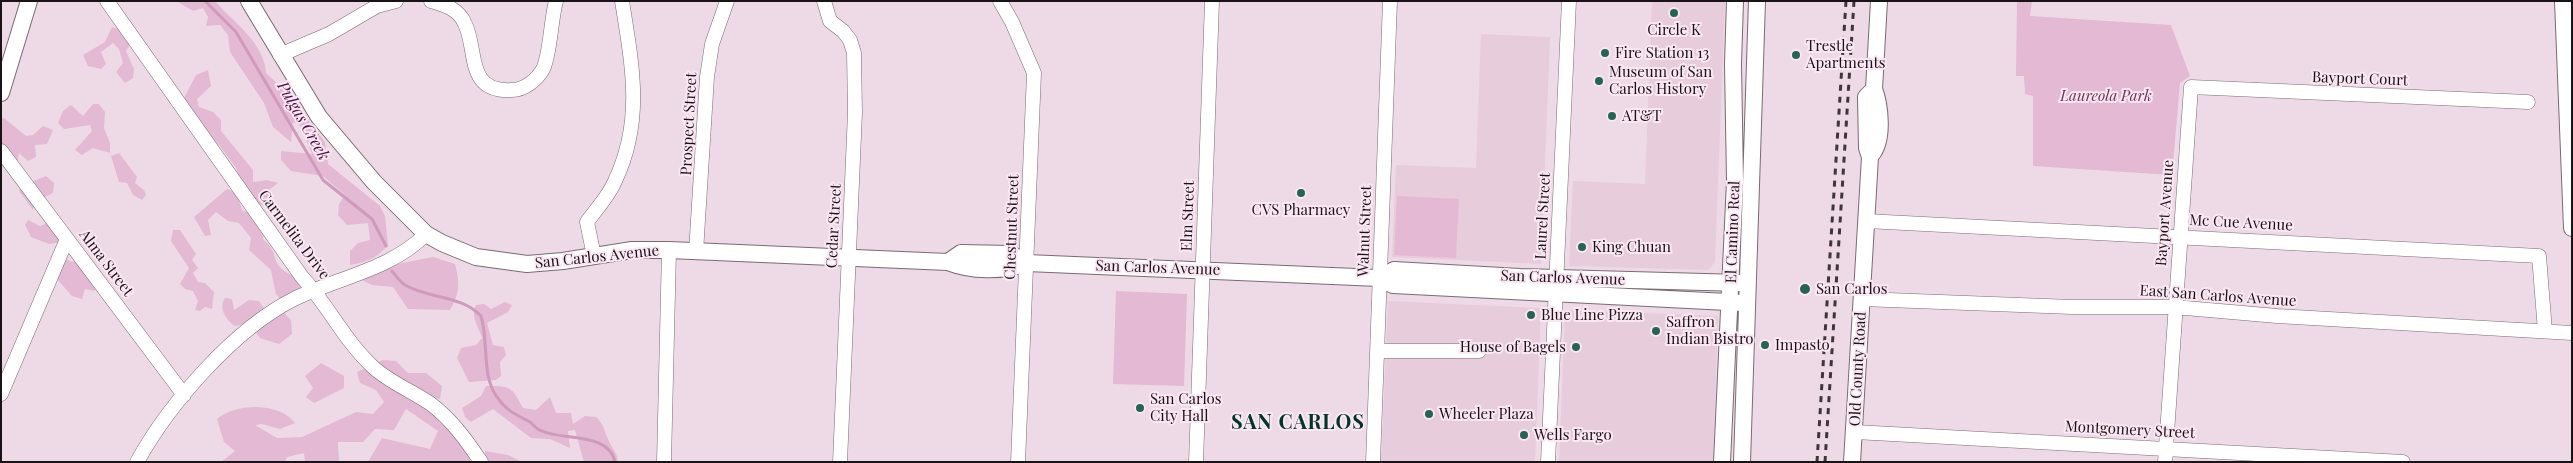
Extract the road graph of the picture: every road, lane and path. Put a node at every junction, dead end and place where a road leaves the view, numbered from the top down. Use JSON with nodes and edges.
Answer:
{"nodes":[{"id":1,"x":29,"y":1,"type":"edge"},
{"id":2,"x":107,"y":1,"type":"edge"},
{"id":3,"x":249,"y":1,"type":"edge"},
{"id":4,"x":396,"y":1,"type":"edge"},
{"id":5,"x":431,"y":1,"type":"edge"},
{"id":6,"x":556,"y":1,"type":"edge"},
{"id":7,"x":622,"y":1,"type":"edge"},
{"id":8,"x":727,"y":1,"type":"edge"},
{"id":9,"x":824,"y":1,"type":"edge"},
{"id":10,"x":1000,"y":1,"type":"edge"},
{"id":11,"x":1212,"y":1,"type":"edge"},
{"id":12,"x":1390,"y":1,"type":"edge"},
{"id":13,"x":1569,"y":1,"type":"edge"},
{"id":14,"x":1735,"y":1,"type":"edge"},
{"id":15,"x":1757,"y":1,"type":"edge"},
{"id":16,"x":1879,"y":1,"type":"edge"},
{"id":17,"x":2563,"y":1,"type":"edge"},
{"id":18,"x":280,"y":55,"type":"junction"},
{"id":19,"x":2191,"y":87,"type":"joint"},
{"id":20,"x":1,"y":93,"type":"edge"},
{"id":21,"x":2528,"y":102,"type":"dead end"},
{"id":22,"x":1,"y":151,"type":"edge"},
{"id":23,"x":1866,"y":221,"type":"junction"},
{"id":24,"x":2572,"y":228,"type":"edge"},
{"id":25,"x":426,"y":234,"type":"junction"},
{"id":26,"x":2180,"y":236,"type":"junction"},
{"id":27,"x":67,"y":239,"type":"junction"},
{"id":28,"x":669,"y":250,"type":"junction"},
{"id":29,"x":696,"y":252,"type":"junction"},
{"id":30,"x":594,"y":256,"type":"junction"},
{"id":31,"x":848,"y":258,"type":"junction"},
{"id":32,"x":1026,"y":263,"type":"junction"},
{"id":33,"x":1203,"y":270,"type":"junction"},
{"id":34,"x":1380,"y":278,"type":"junction"},
{"id":35,"x":1731,"y":283,"type":"junction"},
{"id":36,"x":1748,"y":283,"type":"junction"},
{"id":37,"x":1555,"y":285,"type":"junction"},
{"id":38,"x":314,"y":290,"type":"junction"},
{"id":39,"x":1862,"y":299,"type":"junction"},
{"id":40,"x":1739,"y":303,"type":"junction"},
{"id":41,"x":2174,"y":307,"type":"junction"},
{"id":42,"x":2546,"y":331,"type":"junction"},
{"id":43,"x":2572,"y":333,"type":"edge"},
{"id":44,"x":1378,"y":351,"type":"junction"},
{"id":45,"x":1479,"y":351,"type":"dead end"},
{"id":46,"x":1,"y":394,"type":"edge"},
{"id":47,"x":184,"y":396,"type":"junction"},
{"id":48,"x":1855,"y":432,"type":"junction"},
{"id":49,"x":2166,"y":455,"type":"edge"},
{"id":50,"x":136,"y":462,"type":"edge"},
{"id":51,"x":481,"y":462,"type":"edge"},
{"id":52,"x":664,"y":462,"type":"edge"},
{"id":53,"x":840,"y":462,"type":"edge"},
{"id":54,"x":1018,"y":462,"type":"edge"},
{"id":55,"x":1196,"y":462,"type":"edge"},
{"id":56,"x":1373,"y":462,"type":"edge"},
{"id":57,"x":1548,"y":462,"type":"edge"},
{"id":58,"x":1722,"y":462,"type":"edge"},
{"id":59,"x":1742,"y":462,"type":"edge"},
{"id":60,"x":1852,"y":462,"type":"edge"},
{"id":61,"x":2403,"y":462,"type":"edge"}],
"edges":[{"from":1,"to":20,"type":"main road"},
{"from":2,"to":38,"type":"street","name":"Carmelita Drive"},
{"from":3,"to":18,"type":"main road","name":"San Carlos Avenue"},
{"from":4,"to":18,"type":"street"},
{"from":5,"to":6,"type":"street"},
{"from":7,"to":30,"type":"street"},
{"from":8,"to":29,"type":"street","name":"Prospect Street"},
{"from":9,"to":31,"type":"street","name":"Cedar Street"},
{"from":10,"to":32,"type":"street","name":"Chestnut Street"},
{"from":11,"to":33,"type":"street","name":"Elm Street"},
{"from":12,"to":34,"type":"street","name":"Walnut Street"},
{"from":13,"to":37,"type":"street","name":"Laurel Street"},
{"from":14,"to":35,"type":"main road","name":"El Camino Real"},
{"from":15,"to":36,"type":"main road","name":"El Camino Real"},
{"from":16,"to":23,"type":"main road","name":"Old County Road"},
{"from":17,"to":24,"type":"main road"},
{"from":18,"to":25,"type":"main road","name":"San Carlos Avenue"},
{"from":19,"to":21,"type":"street","name":"Bayport Court"},
{"from":19,"to":26,"type":"street","name":"Bayport Avenue"},
{"from":22,"to":27,"type":"street","name":"Alma Street"},
{"from":23,"to":26,"type":"street","name":"Mc Cue Avenue"},
{"from":23,"to":39,"type":"main road","name":"Old County Road"},
{"from":25,"to":30,"type":"main road","name":"San Carlos Avenue"},
{"from":25,"to":38,"type":"street"},
{"from":26,"to":41,"type":"street","name":"Bayport Avenue"},
{"from":26,"to":42,"type":"street","name":"Mc Cue Avenue"},
{"from":27,"to":46,"type":"street"},
{"from":27,"to":47,"type":"street","name":"Alma Street"},
{"from":28,"to":29,"type":"main road","name":"San Carlos Avenue"},
{"from":28,"to":30,"type":"main road","name":"San Carlos Avenue"},
{"from":28,"to":52,"type":"street"},
{"from":29,"to":31,"type":"main road","name":"San Carlos Avenue"},
{"from":31,"to":32,"type":"main road","name":"San Carlos Avenue"},
{"from":31,"to":53,"type":"street","name":"Cedar Street"},
{"from":32,"to":33,"type":"main road","name":"San Carlos Avenue"},
{"from":32,"to":54,"type":"street","name":"Chestnut Street"},
{"from":33,"to":34,"type":"main road","name":"San Carlos Avenue"},
{"from":33,"to":55,"type":"street","name":"Elm Street"},
{"from":34,"to":37,"type":"main road","name":"San Carlos Avenue"},
{"from":34,"to":44,"type":"street","name":"Walnut Street"},
{"from":35,"to":36,"type":"main road","name":"San Carlos Avenue"},
{"from":35,"to":37,"type":"main road","name":"San Carlos Avenue"},
{"from":35,"to":40,"type":"main road","name":"El Camino Real"},
{"from":36,"to":40,"type":"main road","name":"El Camino Real"},
{"from":37,"to":40,"type":"main road","name":"San Carlos Avenue"},
{"from":37,"to":57,"type":"street","name":"Laurel Street"},
{"from":38,"to":47,"type":"street"},
{"from":38,"to":51,"type":"street","name":"Carmelita Drive"},
{"from":39,"to":41,"type":"street","name":"East San Carlos Avenue"},
{"from":39,"to":48,"type":"main road","name":"Old County Road"},
{"from":40,"to":58,"type":"main road","name":"El Camino Real"},
{"from":40,"to":59,"type":"main road","name":"El Camino Real"},
{"from":41,"to":42,"type":"street","name":"East San Carlos Avenue"},
{"from":41,"to":49,"type":"street","name":"Bayport Avenue"},
{"from":42,"to":43,"type":"street","name":"East San Carlos Avenue"},
{"from":44,"to":45,"type":"street"},
{"from":44,"to":56,"type":"street","name":"Walnut Street"},
{"from":47,"to":50,"type":"street"},
{"from":48,"to":49,"type":"street","name":"Montgomery Street"},
{"from":48,"to":60,"type":"main road","name":"Old County Road"},
{"from":49,"to":61,"type":"street","name":"Montgomery Street"}]}
